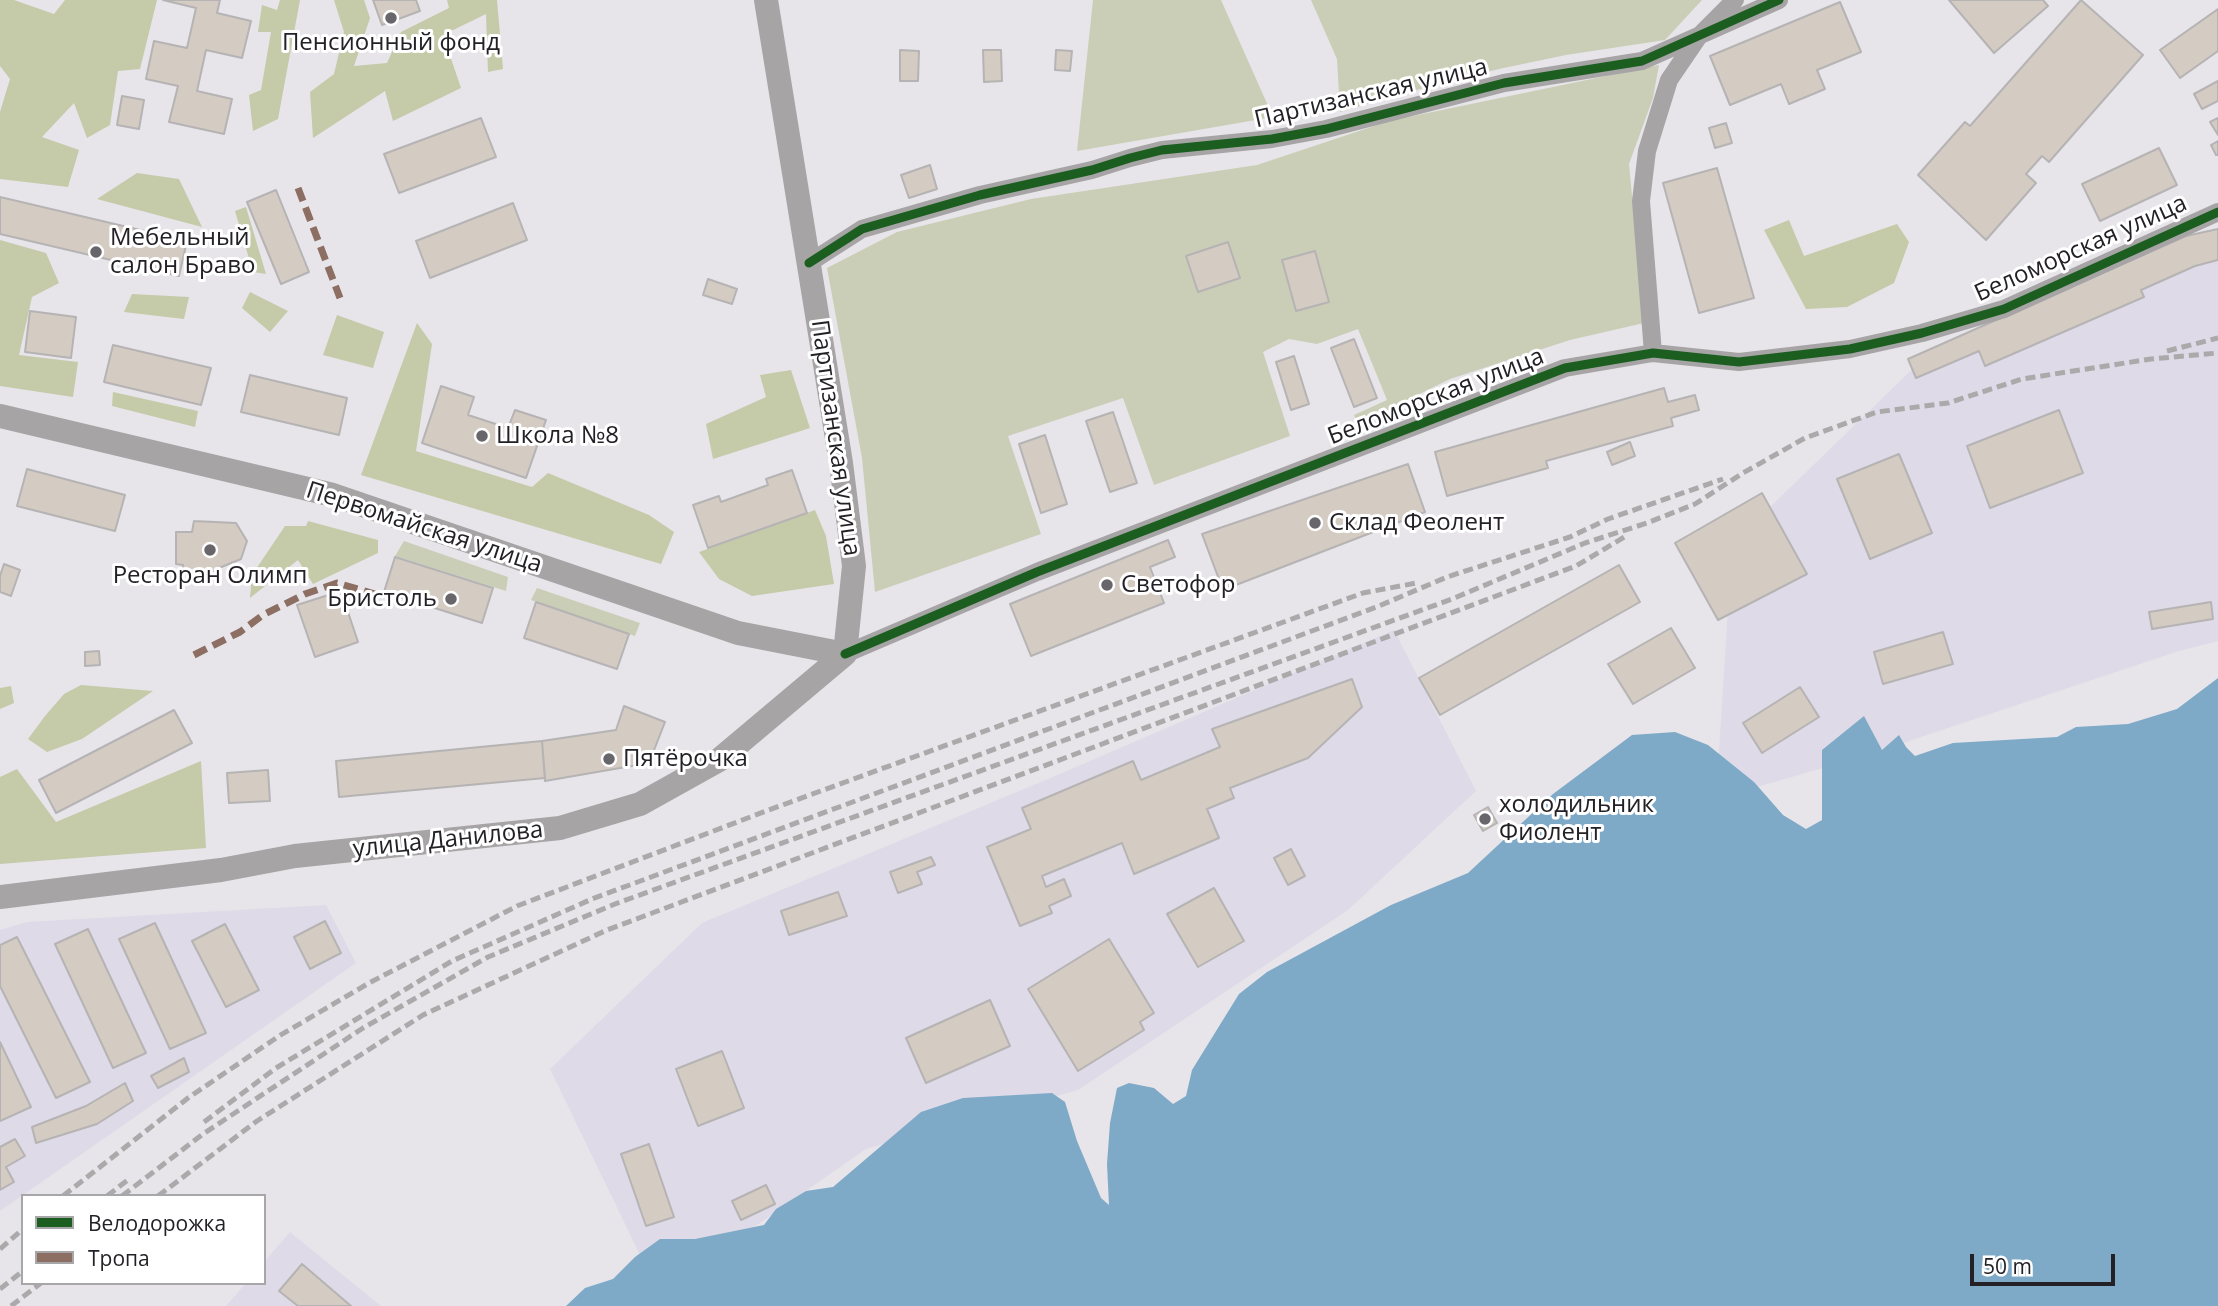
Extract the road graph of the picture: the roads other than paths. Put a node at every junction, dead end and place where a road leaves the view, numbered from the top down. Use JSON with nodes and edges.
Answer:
{"nodes":[{"id":1,"x":766,"y":0,"type":"edge"},
{"id":2,"x":1735,"y":0,"type":"edge"},
{"id":3,"x":1779,"y":0,"type":"edge"},
{"id":4,"x":1699,"y":36,"type":"junction"},
{"id":5,"x":2218,"y":212,"type":"edge"},
{"id":6,"x":809,"y":263,"type":"junction"},
{"id":7,"x":1653,"y":353,"type":"junction"},
{"id":8,"x":0,"y":416,"type":"edge"},
{"id":9,"x":845,"y":654,"type":"junction"},
{"id":10,"x":0,"y":897,"type":"edge"}],
"edges":[{"from":1,"to":6,"type":"main road","name":"Партизанская улица"},
{"from":2,"to":4,"type":"street"},
{"from":3,"to":4,"type":"street","name":"Партизанская улица"},
{"from":4,"to":6,"type":"street","name":"Партизанская улица"},
{"from":4,"to":7,"type":"street"},
{"from":5,"to":7,"type":"street","name":"Беломорская улица"},
{"from":6,"to":9,"type":"main road","name":"Партизанская улица"},
{"from":7,"to":9,"type":"street","name":"Беломорская улица"},
{"from":8,"to":9,"type":"main road","name":"Первомайская улица"},
{"from":9,"to":10,"type":"main road","name":"улица Данилова"}]}
